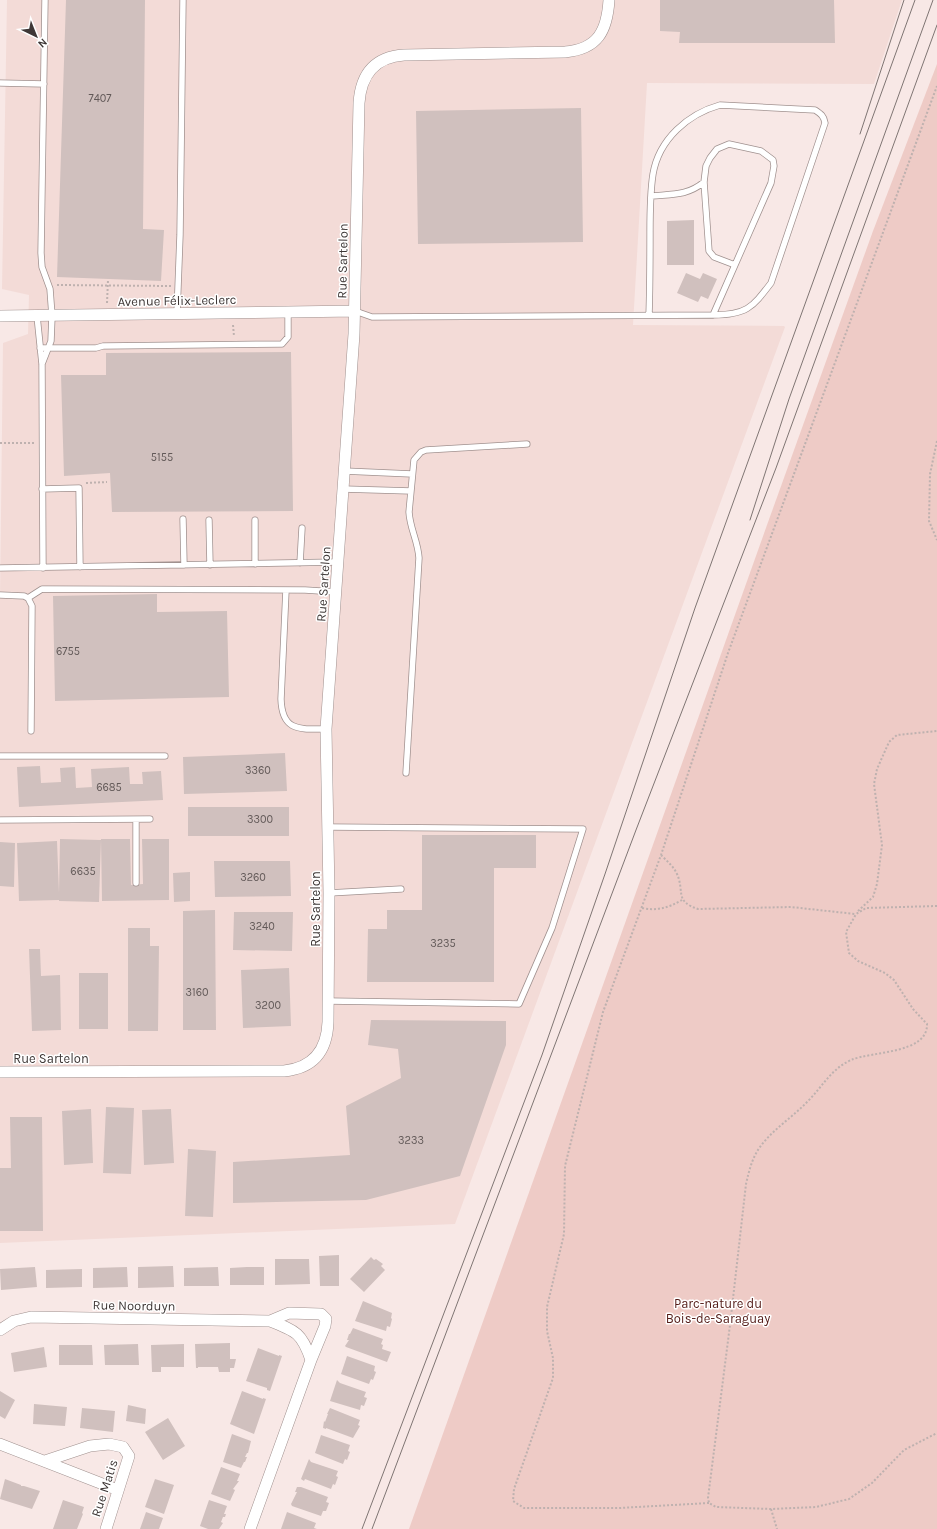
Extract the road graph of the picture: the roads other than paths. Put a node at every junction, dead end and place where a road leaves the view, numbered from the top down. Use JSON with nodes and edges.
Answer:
{"nodes":[{"id":1,"x":45,"y":0,"type":"edge"},
{"id":2,"x":182,"y":0,"type":"edge"},
{"id":3,"x":609,"y":0,"type":"edge"},
{"id":4,"x":0,"y":83,"type":"edge"},
{"id":5,"x":44,"y":84,"type":"junction"},
{"id":6,"x":704,"y":182,"type":"junction"},
{"id":7,"x":651,"y":196,"type":"junction"},
{"id":8,"x":735,"y":265,"type":"junction"},
{"id":9,"x":355,"y":311,"type":"junction"},
{"id":10,"x":288,"y":312,"type":"junction"},
{"id":11,"x":177,"y":314,"type":"junction"},
{"id":12,"x":649,"y":315,"type":"junction"},
{"id":13,"x":0,"y":316,"type":"edge"},
{"id":14,"x":37,"y":316,"type":"junction"},
{"id":15,"x":52,"y":316,"type":"junction"},
{"id":16,"x":713,"y":316,"type":"junction"},
{"id":17,"x":40,"y":348,"type":"junction"},
{"id":18,"x":48,"y":348,"type":"junction"},
{"id":19,"x":42,"y":364,"type":"junction"},
{"id":20,"x":527,"y":444,"type":"dead end"},
{"id":21,"x":344,"y":471,"type":"junction"},
{"id":22,"x":412,"y":474,"type":"junction"},
{"id":23,"x":42,"y":489,"type":"junction"},
{"id":24,"x":343,"y":489,"type":"junction"},
{"id":25,"x":411,"y":491,"type":"junction"},
{"id":26,"x":183,"y":519,"type":"dead end"},
{"id":27,"x":209,"y":520,"type":"dead end"},
{"id":28,"x":255,"y":520,"type":"dead end"},
{"id":29,"x":302,"y":528,"type":"dead end"},
{"id":30,"x":338,"y":562,"type":"junction"},
{"id":31,"x":300,"y":563,"type":"junction"},
{"id":32,"x":255,"y":564,"type":"junction"},
{"id":33,"x":184,"y":565,"type":"junction"},
{"id":34,"x":210,"y":565,"type":"junction"},
{"id":35,"x":80,"y":567,"type":"junction"},
{"id":36,"x":0,"y":568,"type":"edge"},
{"id":37,"x":43,"y":568,"type":"junction"},
{"id":38,"x":286,"y":590,"type":"junction"},
{"id":39,"x":336,"y":592,"type":"junction"},
{"id":40,"x":0,"y":595,"type":"edge"},
{"id":41,"x":28,"y":598,"type":"junction"},
{"id":42,"x":326,"y":729,"type":"junction"},
{"id":43,"x":31,"y":731,"type":"dead end"},
{"id":44,"x":0,"y":756,"type":"edge"},
{"id":45,"x":164,"y":756,"type":"dead end"},
{"id":46,"x":406,"y":773,"type":"dead end"},
{"id":47,"x":150,"y":819,"type":"dead end"},
{"id":48,"x":0,"y":820,"type":"edge"},
{"id":49,"x":136,"y":820,"type":"junction"},
{"id":50,"x":328,"y":827,"type":"junction"},
{"id":51,"x":136,"y":883,"type":"dead end"},
{"id":52,"x":401,"y":889,"type":"dead end"},
{"id":53,"x":329,"y":893,"type":"junction"},
{"id":54,"x":328,"y":1001,"type":"junction"},
{"id":55,"x":0,"y":1072,"type":"edge"},
{"id":56,"x":270,"y":1321,"type":"junction"},
{"id":57,"x":0,"y":1330,"type":"edge"},
{"id":58,"x":311,"y":1360,"type":"junction"},
{"id":59,"x":0,"y":1444,"type":"edge"},
{"id":60,"x":45,"y":1462,"type":"junction"},
{"id":61,"x":118,"y":1490,"type":"junction"},
{"id":62,"x":106,"y":1529,"type":"edge"},
{"id":63,"x":250,"y":1529,"type":"edge"}],
"edges":[{"from":1,"to":5,"type":"lane"},
{"from":2,"to":11,"type":"lane"},
{"from":3,"to":9,"type":"street","name":"Rue Sartelon"},
{"from":4,"to":5,"type":"lane"},
{"from":5,"to":15,"type":"lane"},
{"from":6,"to":7,"type":"lane"},
{"from":6,"to":8,"type":"lane"},
{"from":6,"to":8,"type":"lane"},
{"from":7,"to":12,"type":"lane"},
{"from":7,"to":16,"type":"lane"},
{"from":8,"to":16,"type":"lane"},
{"from":9,"to":10,"type":"street","name":"Avenue Félix-Leclerc"},
{"from":9,"to":12,"type":"lane"},
{"from":9,"to":21,"type":"street","name":"Rue Sartelon"},
{"from":10,"to":11,"type":"street","name":"Avenue Félix-Leclerc"},
{"from":10,"to":18,"type":"lane"},
{"from":11,"to":15,"type":"street","name":"Avenue Félix-Leclerc"},
{"from":12,"to":16,"type":"lane"},
{"from":13,"to":14,"type":"street","name":"Avenue Félix-Leclerc"},
{"from":14,"to":15,"type":"street","name":"Avenue Félix-Leclerc"},
{"from":14,"to":17,"type":"lane"},
{"from":15,"to":18,"type":"lane"},
{"from":17,"to":18,"type":"lane"},
{"from":17,"to":19,"type":"lane"},
{"from":18,"to":19,"type":"lane"},
{"from":19,"to":23,"type":"lane"},
{"from":20,"to":22,"type":"lane"},
{"from":21,"to":22,"type":"lane"},
{"from":21,"to":24,"type":"street","name":"Rue Sartelon"},
{"from":22,"to":25,"type":"lane"},
{"from":23,"to":35,"type":"lane"},
{"from":23,"to":37,"type":"lane"},
{"from":24,"to":25,"type":"lane"},
{"from":24,"to":30,"type":"street","name":"Rue Sartelon"},
{"from":25,"to":46,"type":"lane"},
{"from":26,"to":33,"type":"lane"},
{"from":27,"to":34,"type":"lane"},
{"from":28,"to":32,"type":"lane"},
{"from":29,"to":31,"type":"lane"},
{"from":30,"to":31,"type":"lane"},
{"from":30,"to":39,"type":"street","name":"Rue Sartelon"},
{"from":31,"to":32,"type":"lane"},
{"from":32,"to":34,"type":"lane"},
{"from":33,"to":34,"type":"lane"},
{"from":33,"to":35,"type":"lane"},
{"from":35,"to":37,"type":"lane"},
{"from":36,"to":37,"type":"lane"},
{"from":38,"to":39,"type":"lane"},
{"from":38,"to":41,"type":"lane"},
{"from":38,"to":42,"type":"lane"},
{"from":39,"to":42,"type":"street","name":"Rue Sartelon"},
{"from":40,"to":41,"type":"lane"},
{"from":41,"to":43,"type":"lane"},
{"from":42,"to":50,"type":"street","name":"Rue Sartelon"},
{"from":44,"to":45,"type":"lane"},
{"from":47,"to":49,"type":"lane"},
{"from":48,"to":49,"type":"lane"},
{"from":49,"to":51,"type":"lane"},
{"from":50,"to":53,"type":"street","name":"Rue Sartelon"},
{"from":50,"to":54,"type":"lane"},
{"from":52,"to":53,"type":"lane"},
{"from":53,"to":54,"type":"street","name":"Rue Sartelon"},
{"from":54,"to":55,"type":"street","name":"Rue Sartelon"},
{"from":56,"to":57,"type":"street","name":"Rue Noorduyn"},
{"from":56,"to":58,"type":"street","name":"Rue Noorduyn"},
{"from":56,"to":58,"type":"street","name":"Rue Noorduyn"},
{"from":58,"to":63,"type":"street","name":"Rue Noorduyn"},
{"from":59,"to":60,"type":"street"},
{"from":60,"to":61,"type":"street"},
{"from":60,"to":61,"type":"street","name":"Rue Matis"},
{"from":61,"to":62,"type":"street","name":"Rue Matis"}]}
